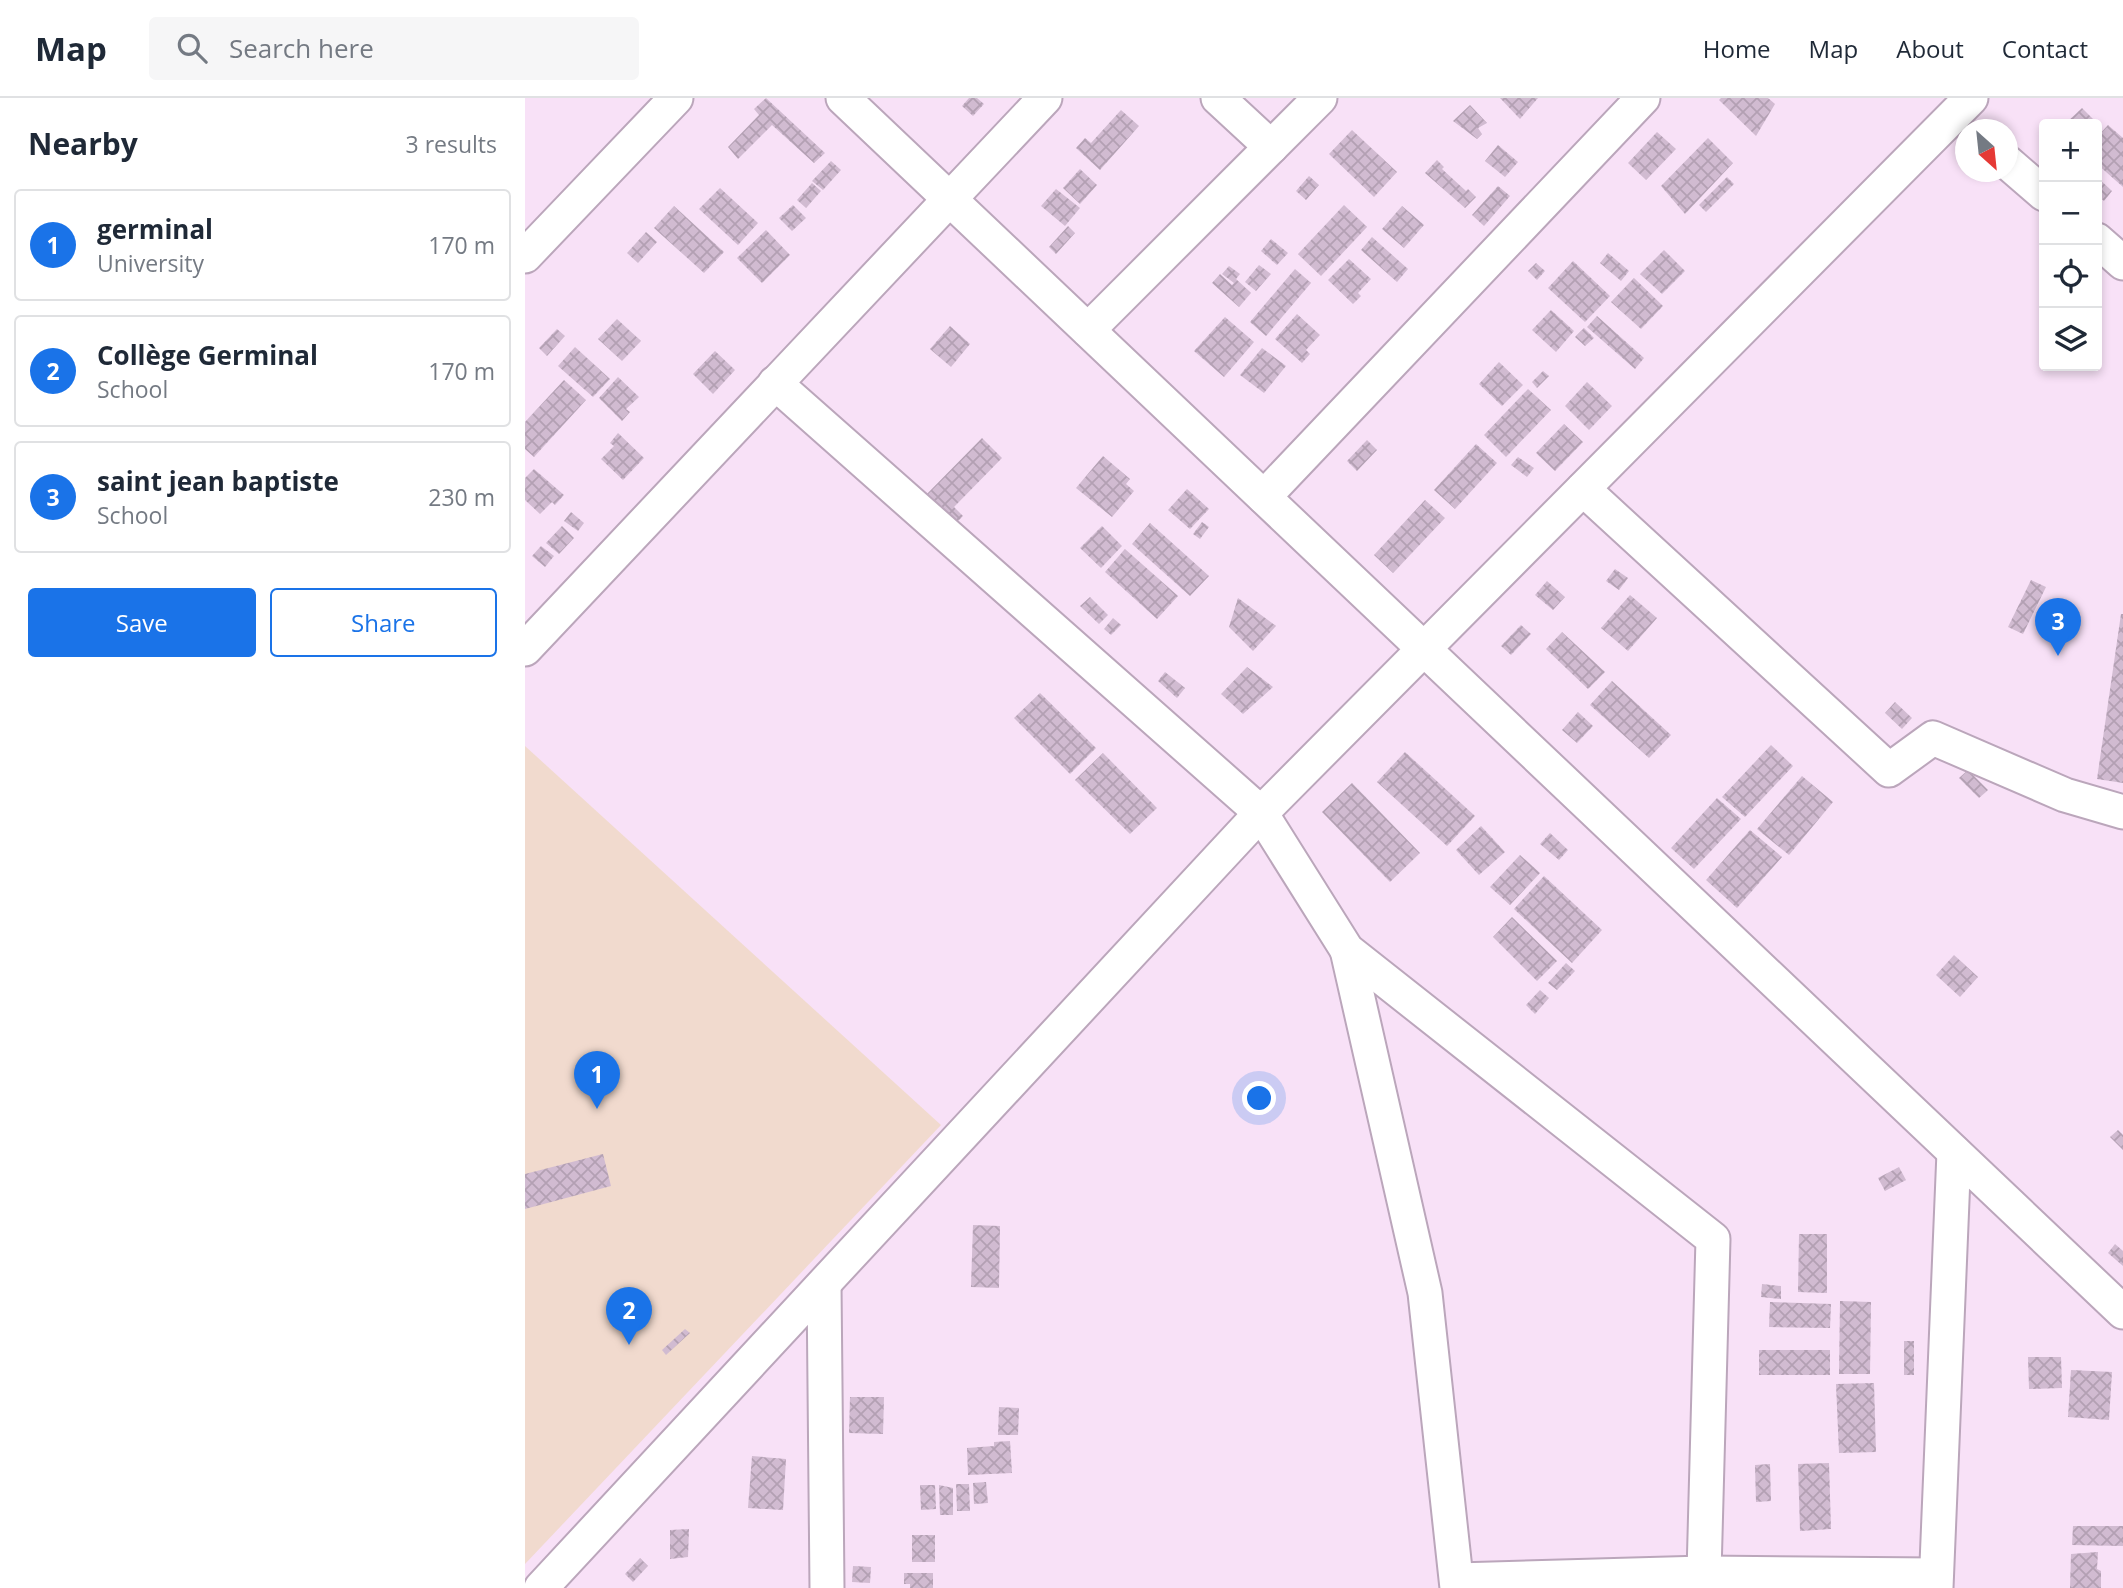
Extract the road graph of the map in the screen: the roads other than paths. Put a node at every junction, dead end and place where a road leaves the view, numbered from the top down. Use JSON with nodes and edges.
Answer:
{"nodes":[{"id":1,"x":676,"y":98,"type":"edge"},
{"id":2,"x":843,"y":98,"type":"edge"},
{"id":3,"x":1045,"y":98,"type":"edge"},
{"id":4,"x":1218,"y":98,"type":"edge"},
{"id":5,"x":1320,"y":98,"type":"edge"},
{"id":6,"x":1627,"y":104,"type":"edge"},
{"id":7,"x":1958,"y":110,"type":"edge"},
{"id":8,"x":1271,"y":147,"type":"junction"},
{"id":9,"x":2018,"y":172,"type":"edge"},
{"id":10,"x":2039,"y":190,"type":"edge"},
{"id":11,"x":950,"y":199,"type":"junction"},
{"id":12,"x":2102,"y":244,"type":"edge"},
{"id":13,"x":525,"y":256,"type":"edge"},
{"id":14,"x":2123,"y":263,"type":"edge"},
{"id":15,"x":1088,"y":330,"type":"junction"},
{"id":16,"x":775,"y":383,"type":"junction"},
{"id":17,"x":1583,"y":489,"type":"junction"},
{"id":18,"x":1264,"y":497,"type":"junction"},
{"id":19,"x":525,"y":649,"type":"edge"},
{"id":20,"x":1424,"y":649,"type":"junction"},
{"id":21,"x":2123,"y":812,"type":"edge"},
{"id":22,"x":1261,"y":813,"type":"junction"},
{"id":23,"x":1347,"y":950,"type":"junction"},
{"id":24,"x":1954,"y":1152,"type":"junction"},
{"id":25,"x":824,"y":1284,"type":"junction"},
{"id":26,"x":2123,"y":1312,"type":"edge"},
{"id":27,"x":1704,"y":1573,"type":"junction"},
{"id":28,"x":1936,"y":1582,"type":"edge"},
{"id":29,"x":1457,"y":1584,"type":"edge"},
{"id":30,"x":541,"y":1588,"type":"edge"},
{"id":31,"x":827,"y":1588,"type":"edge"}],
"edges":[{"from":1,"to":13,"type":"street"},
{"from":2,"to":11,"type":"street"},
{"from":3,"to":11,"type":"street"},
{"from":4,"to":8,"type":"street"},
{"from":5,"to":8,"type":"street"},
{"from":6,"to":18,"type":"street"},
{"from":7,"to":17,"type":"street"},
{"from":8,"to":15,"type":"street"},
{"from":9,"to":10,"type":"street"},
{"from":11,"to":15,"type":"street"},
{"from":11,"to":16,"type":"street"},
{"from":12,"to":14,"type":"street"},
{"from":15,"to":18,"type":"street"},
{"from":16,"to":19,"type":"street"},
{"from":16,"to":22,"type":"street"},
{"from":17,"to":20,"type":"street"},
{"from":17,"to":21,"type":"street"},
{"from":18,"to":20,"type":"street"},
{"from":20,"to":22,"type":"street"},
{"from":20,"to":24,"type":"street"},
{"from":22,"to":23,"type":"street"},
{"from":22,"to":25,"type":"street"},
{"from":23,"to":27,"type":"street"},
{"from":23,"to":29,"type":"street"},
{"from":24,"to":26,"type":"street"},
{"from":24,"to":28,"type":"street"},
{"from":25,"to":30,"type":"street"},
{"from":25,"to":31,"type":"street"},
{"from":27,"to":28,"type":"street"},
{"from":27,"to":29,"type":"street"}]}
